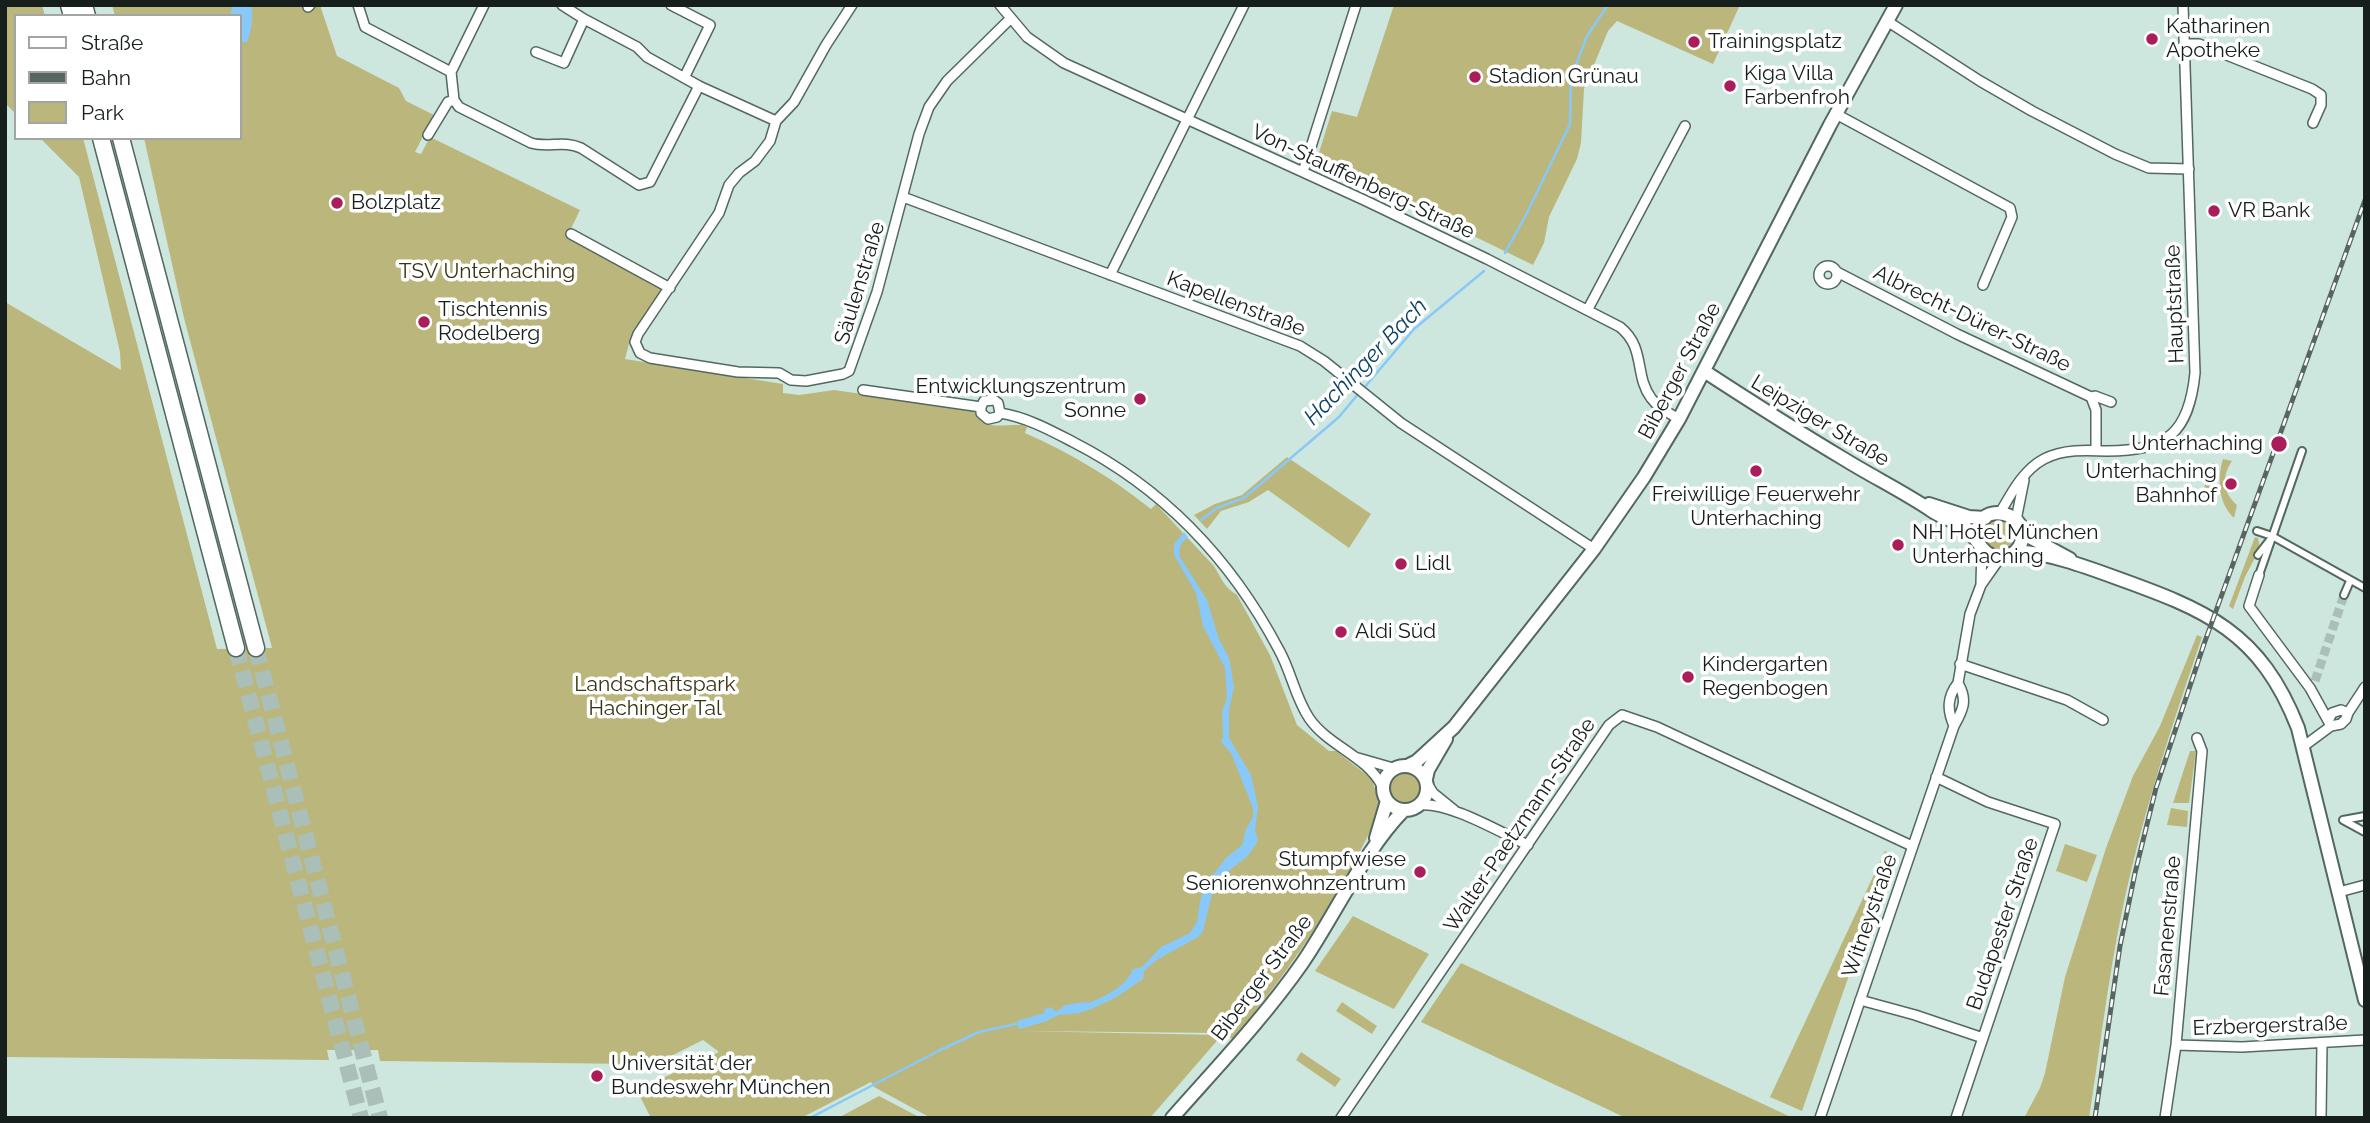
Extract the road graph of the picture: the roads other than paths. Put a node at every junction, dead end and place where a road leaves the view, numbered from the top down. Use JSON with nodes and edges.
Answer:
{"nodes":[{"id":1,"x":358,"y":5,"type":"edge"},
{"id":2,"x":484,"y":5,"type":"edge"},
{"id":3,"x":562,"y":5,"type":"edge"},
{"id":4,"x":671,"y":5,"type":"edge"},
{"id":5,"x":852,"y":5,"type":"edge"},
{"id":6,"x":1000,"y":5,"type":"edge"},
{"id":7,"x":1244,"y":5,"type":"edge"},
{"id":8,"x":1356,"y":5,"type":"edge"},
{"id":9,"x":1896,"y":5,"type":"edge"},
{"id":10,"x":2183,"y":5,"type":"edge"},
{"id":11,"x":584,"y":19,"type":"junction"},
{"id":12,"x":1010,"y":19,"type":"junction"},
{"id":13,"x":1887,"y":21,"type":"junction"},
{"id":14,"x":2184,"y":44,"type":"junction"},
{"id":15,"x":536,"y":52,"type":"dead end"},
{"id":16,"x":451,"y":72,"type":"junction"},
{"id":17,"x":685,"y":76,"type":"junction"},
{"id":18,"x":699,"y":86,"type":"junction"},
{"id":19,"x":454,"y":100,"type":"junction"},
{"id":20,"x":1836,"y":114,"type":"junction"},
{"id":21,"x":1187,"y":120,"type":"junction"},
{"id":22,"x":776,"y":121,"type":"junction"},
{"id":23,"x":2313,"y":123,"type":"dead end"},
{"id":24,"x":1685,"y":126,"type":"dead end"},
{"id":25,"x":428,"y":135,"type":"dead end"},
{"id":26,"x":102,"y":140,"type":"edge"},
{"id":27,"x":122,"y":140,"type":"edge"},
{"id":28,"x":2189,"y":169,"type":"junction"},
{"id":29,"x":1303,"y":172,"type":"junction"},
{"id":30,"x":904,"y":197,"type":"junction"},
{"id":31,"x":571,"y":234,"type":"dead end"},
{"id":32,"x":1837,"y":272,"type":"dead end"},
{"id":33,"x":1110,"y":275,"type":"junction"},
{"id":34,"x":1983,"y":285,"type":"dead end"},
{"id":35,"x":670,"y":288,"type":"junction"},
{"id":36,"x":1588,"y":309,"type":"junction"},
{"id":37,"x":1704,"y":371,"type":"junction"},
{"id":38,"x":863,"y":390,"type":"dead end"},
{"id":39,"x":2091,"y":397,"type":"junction"},
{"id":40,"x":2095,"y":410,"type":"junction"},
{"id":41,"x":1679,"y":419,"type":"junction"},
{"id":42,"x":2096,"y":450,"type":"junction"},
{"id":43,"x":2302,"y":451,"type":"dead end"},
{"id":44,"x":2024,"y":478,"type":"junction"},
{"id":45,"x":1918,"y":501,"type":"junction"},
{"id":46,"x":2000,"y":513,"type":"junction"},
{"id":47,"x":1985,"y":517,"type":"junction"},
{"id":48,"x":2016,"y":520,"type":"junction"},
{"id":49,"x":2259,"y":530,"type":"dead end"},
{"id":50,"x":2022,"y":533,"type":"junction"},
{"id":51,"x":2272,"y":536,"type":"junction"},
{"id":52,"x":1980,"y":545,"type":"junction"},
{"id":53,"x":1594,"y":549,"type":"junction"},
{"id":54,"x":2015,"y":551,"type":"junction"},
{"id":55,"x":2258,"y":555,"type":"dead end"},
{"id":56,"x":2000,"y":558,"type":"junction"},
{"id":57,"x":2076,"y":563,"type":"junction"},
{"id":58,"x":2259,"y":575,"type":"joint"},
{"id":59,"x":2350,"y":581,"type":"junction"},
{"id":60,"x":1981,"y":585,"type":"junction"},
{"id":61,"x":2365,"y":588,"type":"edge"},
{"id":62,"x":2344,"y":595,"type":"tunnel mouth"},
{"id":63,"x":236,"y":648,"type":"tunnel mouth"},
{"id":64,"x":256,"y":648,"type":"tunnel mouth"},
{"id":65,"x":1960,"y":664,"type":"junction"},
{"id":66,"x":1958,"y":684,"type":"junction"},
{"id":67,"x":2365,"y":687,"type":"edge"},
{"id":68,"x":2103,"y":720,"type":"dead end"},
{"id":69,"x":2330,"y":722,"type":"junction"},
{"id":70,"x":1954,"y":726,"type":"junction"},
{"id":71,"x":1454,"y":727,"type":"junction"},
{"id":72,"x":2197,"y":738,"type":"dead end"},
{"id":73,"x":2304,"y":746,"type":"junction"},
{"id":74,"x":1351,"y":755,"type":"junction"},
{"id":75,"x":1409,"y":765,"type":"junction"},
{"id":76,"x":1393,"y":768,"type":"junction"},
{"id":77,"x":1936,"y":777,"type":"junction"},
{"id":78,"x":1427,"y":782,"type":"junction"},
{"id":79,"x":1382,"y":786,"type":"junction"},
{"id":80,"x":1387,"y":801,"type":"junction"},
{"id":81,"x":1419,"y":806,"type":"junction"},
{"id":82,"x":1404,"y":810,"type":"junction"},
{"id":83,"x":1458,"y":813,"type":"junction"},
{"id":84,"x":2365,"y":816,"type":"edge"},
{"id":85,"x":2365,"y":832,"type":"edge"},
{"id":86,"x":2365,"y":841,"type":"edge"},
{"id":87,"x":1528,"y":845,"type":"junction"},
{"id":88,"x":1912,"y":846,"type":"junction"},
{"id":89,"x":1371,"y":852,"type":"junction"},
{"id":90,"x":2365,"y":885,"type":"edge"},
{"id":91,"x":2339,"y":892,"type":"junction"},
{"id":92,"x":1860,"y":1000,"type":"junction"},
{"id":93,"x":2365,"y":1000,"type":"edge"},
{"id":94,"x":1983,"y":1038,"type":"junction"},
{"id":95,"x":2365,"y":1040,"type":"edge"},
{"id":96,"x":2322,"y":1043,"type":"junction"},
{"id":97,"x":2176,"y":1045,"type":"junction"},
{"id":98,"x":1172,"y":1118,"type":"edge"},
{"id":99,"x":1341,"y":1118,"type":"edge"},
{"id":100,"x":1820,"y":1118,"type":"edge"},
{"id":101,"x":1956,"y":1118,"type":"edge"},
{"id":102,"x":2165,"y":1118,"type":"edge"},
{"id":103,"x":2321,"y":1118,"type":"edge"}],
"edges":[{"from":1,"to":16,"type":"street"},
{"from":2,"to":16,"type":"street"},
{"from":3,"to":11,"type":"street"},
{"from":4,"to":17,"type":"street"},
{"from":5,"to":22,"type":"street"},
{"from":6,"to":12,"type":"street","name":"Von-Stauffenberg-Straße"},
{"from":7,"to":21,"type":"street"},
{"from":8,"to":29,"type":"street"},
{"from":9,"to":13,"type":"main road","name":"Biberger Straße"},
{"from":10,"to":14,"type":"street","name":"Hauptstraße"},
{"from":11,"to":15,"type":"street"},
{"from":11,"to":17,"type":"street"},
{"from":12,"to":21,"type":"street","name":"Von-Stauffenberg-Straße"},
{"from":12,"to":30,"type":"street","name":"Säulenstraße"},
{"from":13,"to":20,"type":"main road","name":"Biberger Straße"},
{"from":13,"to":28,"type":"street"},
{"from":14,"to":23,"type":"street"},
{"from":14,"to":28,"type":"street","name":"Hauptstraße"},
{"from":16,"to":19,"type":"street"},
{"from":17,"to":18,"type":"street"},
{"from":18,"to":19,"type":"street"},
{"from":18,"to":22,"type":"street"},
{"from":19,"to":25,"type":"street"},
{"from":20,"to":34,"type":"street"},
{"from":20,"to":37,"type":"main road","name":"Biberger Straße"},
{"from":21,"to":29,"type":"street","name":"Von-Stauffenberg-Straße"},
{"from":21,"to":33,"type":"street"},
{"from":22,"to":35,"type":"street"},
{"from":24,"to":36,"type":"street"},
{"from":26,"to":63,"type":"highway"},
{"from":27,"to":64,"type":"highway"},
{"from":28,"to":42,"type":"street","name":"Hauptstraße"},
{"from":29,"to":36,"type":"street","name":"Von-Stauffenberg-Straße"},
{"from":30,"to":33,"type":"street","name":"Kapellenstraße"},
{"from":30,"to":35,"type":"street","name":"Säulenstraße"},
{"from":31,"to":35,"type":"street"},
{"from":32,"to":39,"type":"street","name":"Albrecht-Dürer-Straße"},
{"from":33,"to":53,"type":"street","name":"Kapellenstraße"},
{"from":36,"to":41,"type":"street","name":"Von-Stauffenberg-Straße"},
{"from":37,"to":41,"type":"main road","name":"Biberger Straße"},
{"from":37,"to":45,"type":"main road","name":"Leipziger Straße"},
{"from":38,"to":74,"type":"street"},
{"from":39,"to":40,"type":"street"},
{"from":39,"to":40,"type":"street"},
{"from":40,"to":42,"type":"street"},
{"from":41,"to":53,"type":"main road","name":"Biberger Straße"},
{"from":42,"to":44,"type":"street","name":"Hauptstraße"},
{"from":43,"to":51,"type":"street"},
{"from":44,"to":46,"type":"street","name":"Hauptstraße"},
{"from":44,"to":48,"type":"street"},
{"from":45,"to":47,"type":"main road","name":"Leipziger Straße"},
{"from":45,"to":52,"type":"main road","name":"Leipziger Straße"},
{"from":46,"to":47,"type":"main road"},
{"from":46,"to":48,"type":"main road"},
{"from":47,"to":52,"type":"main road"},
{"from":48,"to":50,"type":"main road"},
{"from":49,"to":51,"type":"street"},
{"from":50,"to":54,"type":"main road"},
{"from":50,"to":57,"type":"main road"},
{"from":51,"to":55,"type":"street"},
{"from":51,"to":58,"type":"street"},
{"from":51,"to":59,"type":"street"},
{"from":52,"to":56,"type":"main road"},
{"from":52,"to":60,"type":"street","name":"Witneystraße"},
{"from":53,"to":71,"type":"main road","name":"Biberger Straße"},
{"from":54,"to":56,"type":"main road"},
{"from":54,"to":57,"type":"main road"},
{"from":56,"to":60,"type":"street","name":"Witneystraße"},
{"from":57,"to":73,"type":"main road"},
{"from":58,"to":69,"type":"street"},
{"from":59,"to":61,"type":"street"},
{"from":59,"to":62,"type":"street"},
{"from":60,"to":65,"type":"street","name":"Witneystraße"},
{"from":65,"to":66,"type":"street","name":"Witneystraße"},
{"from":65,"to":68,"type":"street"},
{"from":66,"to":70,"type":"street","name":"Witneystraße"},
{"from":66,"to":70,"type":"street","name":"Witneystraße"},
{"from":67,"to":69,"type":"street"},
{"from":69,"to":73,"type":"street"},
{"from":70,"to":77,"type":"street","name":"Witneystraße"},
{"from":71,"to":75,"type":"main road","name":"Biberger Straße"},
{"from":71,"to":78,"type":"main road","name":"Biberger Straße"},
{"from":72,"to":97,"type":"street","name":"Fasanenstraße"},
{"from":73,"to":91,"type":"main road"},
{"from":74,"to":76,"type":"street"},
{"from":74,"to":79,"type":"street"},
{"from":75,"to":76,"type":"main road"},
{"from":75,"to":78,"type":"main road"},
{"from":76,"to":79,"type":"main road"},
{"from":77,"to":88,"type":"street","name":"Witneystraße"},
{"from":77,"to":94,"type":"street","name":"Budapester Straße"},
{"from":78,"to":81,"type":"main road"},
{"from":78,"to":83,"type":"street"},
{"from":79,"to":80,"type":"main road"},
{"from":80,"to":82,"type":"main road"},
{"from":80,"to":89,"type":"main road","name":"Biberger Straße"},
{"from":81,"to":82,"type":"main road"},
{"from":81,"to":83,"type":"street"},
{"from":82,"to":89,"type":"main road","name":"Biberger Straße"},
{"from":83,"to":87,"type":"street"},
{"from":84,"to":85,"type":"street"},
{"from":85,"to":86,"type":"street"},
{"from":87,"to":88,"type":"street","name":"Walter-Paetzmann-Straße"},
{"from":87,"to":99,"type":"street","name":"Walter-Paetzmann-Straße"},
{"from":88,"to":92,"type":"street","name":"Witneystraße"},
{"from":89,"to":98,"type":"main road","name":"Biberger Straße"},
{"from":90,"to":91,"type":"street"},
{"from":91,"to":93,"type":"main road"},
{"from":92,"to":94,"type":"street","name":"Budapester Straße"},
{"from":92,"to":100,"type":"street","name":"Witneystraße"},
{"from":94,"to":101,"type":"street","name":"Budapester Straße"},
{"from":95,"to":96,"type":"street","name":"Erzbergerstraße"},
{"from":96,"to":97,"type":"street","name":"Erzbergerstraße"},
{"from":96,"to":103,"type":"street"},
{"from":97,"to":102,"type":"street","name":"Fasanenstraße"}]}
